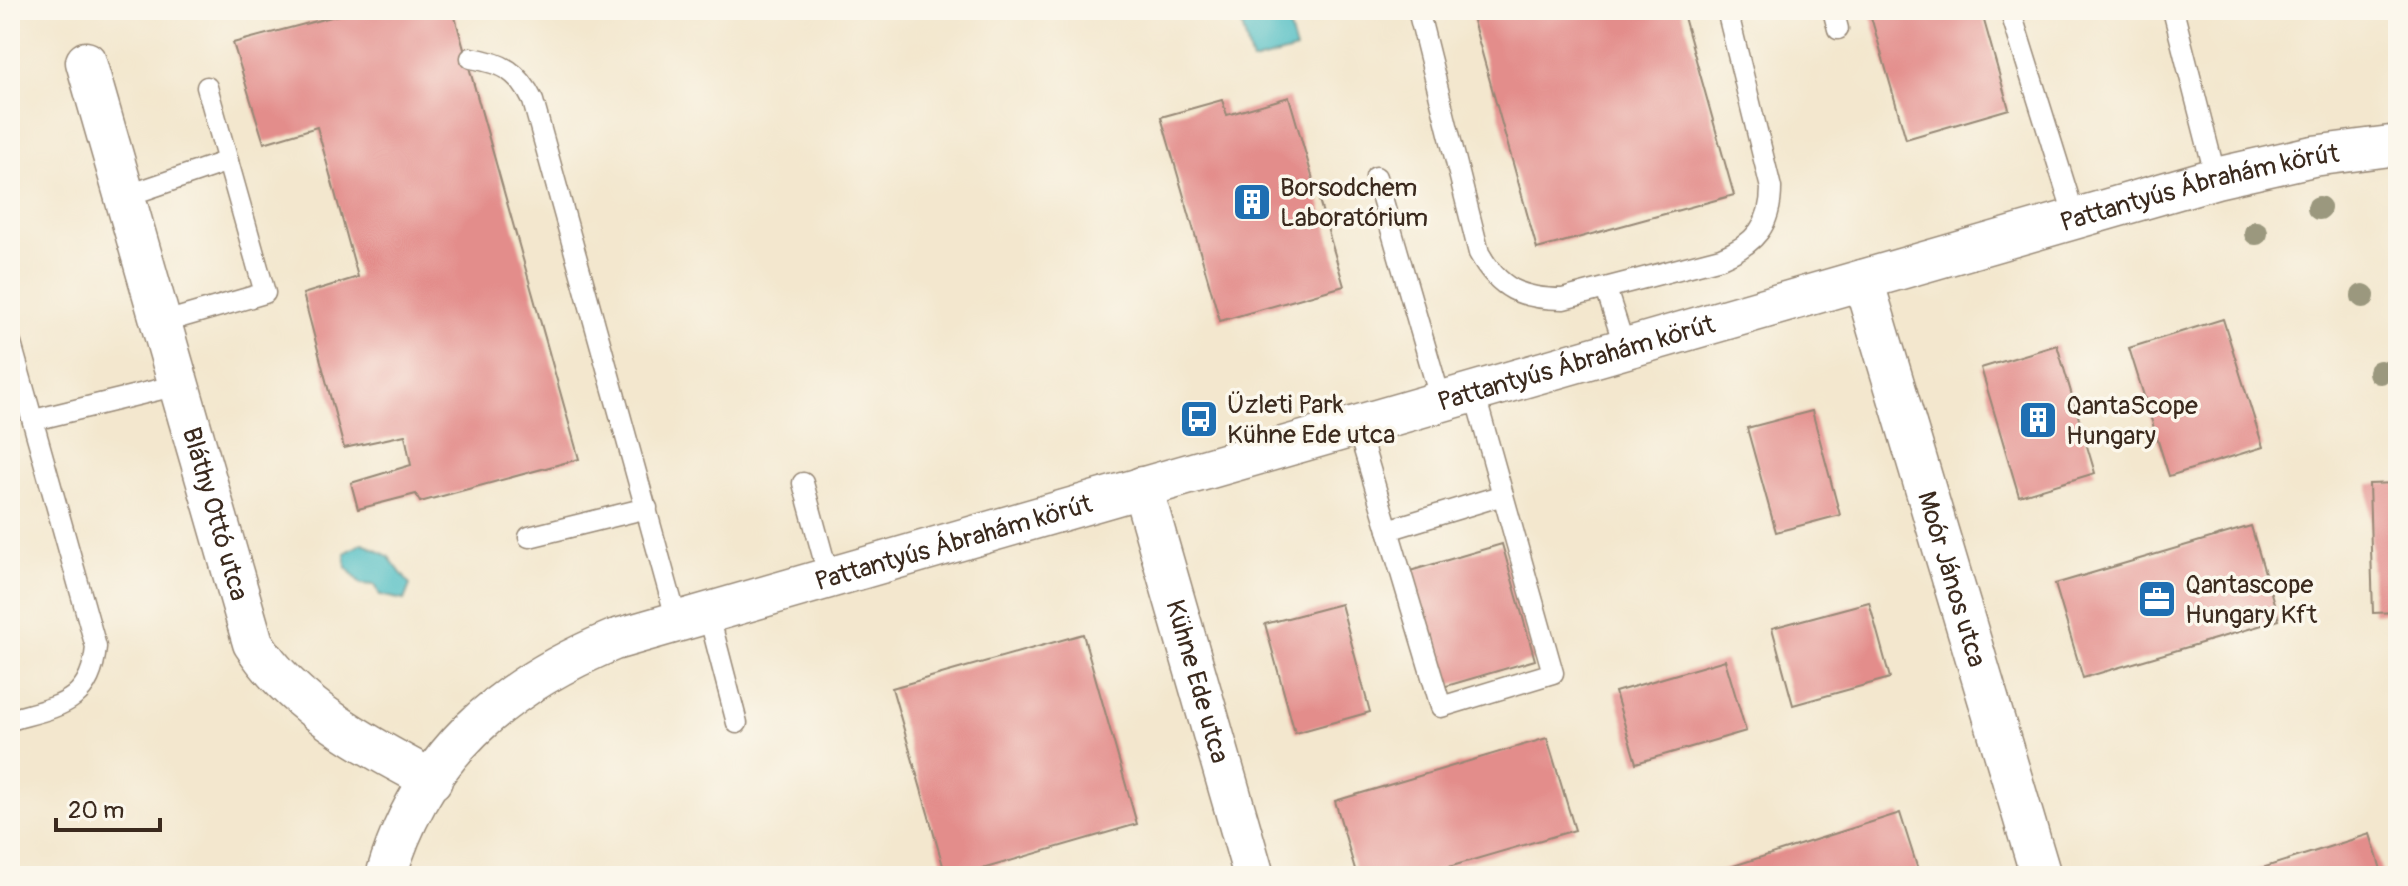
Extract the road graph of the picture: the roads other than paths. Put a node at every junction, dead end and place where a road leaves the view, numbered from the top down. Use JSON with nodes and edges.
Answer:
{"nodes":[{"id":1,"x":1418,"y":10,"type":"edge"},
{"id":2,"x":1727,"y":10,"type":"edge"},
{"id":3,"x":2010,"y":10,"type":"edge"},
{"id":4,"x":2173,"y":10,"type":"edge"},
{"id":5,"x":471,"y":58,"type":"dead end"},
{"id":6,"x":86,"y":62,"type":"dead end"},
{"id":7,"x":207,"y":87,"type":"dead end"},
{"id":8,"x":2398,"y":145,"type":"edge"},
{"id":9,"x":228,"y":161,"type":"junction"},
{"id":10,"x":1376,"y":177,"type":"dead end"},
{"id":11,"x":2216,"y":178,"type":"junction"},
{"id":12,"x":126,"y":196,"type":"junction"},
{"id":13,"x":2075,"y":218,"type":"junction"},
{"id":14,"x":1863,"y":280,"type":"junction"},
{"id":15,"x":1606,"y":289,"type":"junction"},
{"id":16,"x":161,"y":323,"type":"junction"},
{"id":17,"x":10,"y":340,"type":"edge"},
{"id":18,"x":1625,"y":348,"type":"junction"},
{"id":19,"x":178,"y":385,"type":"junction"},
{"id":20,"x":1457,"y":397,"type":"junction"},
{"id":21,"x":34,"y":420,"type":"junction"},
{"id":22,"x":1357,"y":426,"type":"junction"},
{"id":23,"x":803,"y":483,"type":"dead end"},
{"id":24,"x":1142,"y":487,"type":"junction"},
{"id":25,"x":1503,"y":495,"type":"junction"},
{"id":26,"x":647,"y":508,"type":"junction"},
{"id":27,"x":1388,"y":530,"type":"junction"},
{"id":28,"x":529,"y":537,"type":"dead end"},
{"id":29,"x":829,"y":578,"type":"junction"},
{"id":30,"x":692,"y":617,"type":"junction"},
{"id":31,"x":10,"y":720,"type":"edge"},
{"id":32,"x":737,"y":723,"type":"dead end"},
{"id":33,"x":432,"y":780,"type":"junction"},
{"id":34,"x":386,"y":876,"type":"edge"},
{"id":35,"x":1254,"y":876,"type":"edge"},
{"id":36,"x":2041,"y":876,"type":"edge"}],
"edges":[{"from":1,"to":15,"type":"lane"},
{"from":2,"to":15,"type":"lane"},
{"from":3,"to":13,"type":"lane"},
{"from":4,"to":11,"type":"lane"},
{"from":5,"to":26,"type":"lane"},
{"from":6,"to":12,"type":"street","name":"Bláthy Ottó utca"},
{"from":7,"to":9,"type":"lane"},
{"from":8,"to":11,"type":"street","name":"Pattantyús Ábrahám körút"},
{"from":9,"to":12,"type":"lane"},
{"from":9,"to":16,"type":"lane"},
{"from":10,"to":20,"type":"lane"},
{"from":11,"to":13,"type":"street","name":"Pattantyús Ábrahám körút"},
{"from":12,"to":16,"type":"street","name":"Bláthy Ottó utca"},
{"from":13,"to":14,"type":"street","name":"Pattantyús Ábrahám körút"},
{"from":14,"to":18,"type":"street","name":"Pattantyús Ábrahám körút"},
{"from":14,"to":36,"type":"street","name":"Moór János utca"},
{"from":15,"to":18,"type":"lane"},
{"from":16,"to":19,"type":"street","name":"Bláthy Ottó utca"},
{"from":17,"to":21,"type":"lane"},
{"from":18,"to":20,"type":"street","name":"Pattantyús Ábrahám körút"},
{"from":19,"to":21,"type":"lane"},
{"from":19,"to":33,"type":"street","name":"Bláthy Ottó utca"},
{"from":20,"to":22,"type":"street","name":"Pattantyús Ábrahám körút"},
{"from":20,"to":25,"type":"lane"},
{"from":21,"to":31,"type":"lane"},
{"from":22,"to":24,"type":"street","name":"Pattantyús Ábrahám körút"},
{"from":22,"to":27,"type":"lane"},
{"from":23,"to":29,"type":"lane"},
{"from":24,"to":29,"type":"street","name":"Pattantyús Ábrahám körút"},
{"from":24,"to":35,"type":"street","name":"Kühne Ede utca"},
{"from":25,"to":27,"type":"lane"},
{"from":25,"to":27,"type":"lane"},
{"from":26,"to":28,"type":"lane"},
{"from":26,"to":30,"type":"lane"},
{"from":29,"to":30,"type":"street","name":"Pattantyús Ábrahám körút"},
{"from":30,"to":32,"type":"lane"},
{"from":30,"to":33,"type":"street","name":"Pattantyús Ábrahám körút"},
{"from":33,"to":34,"type":"street"}]}
